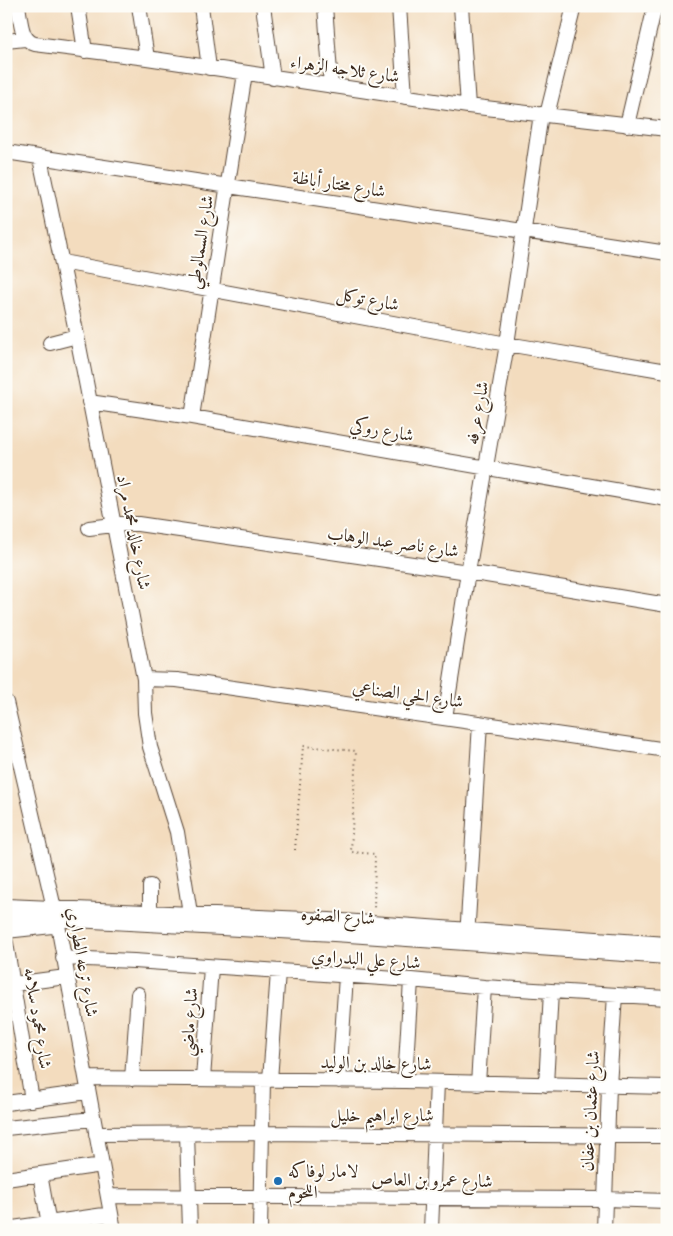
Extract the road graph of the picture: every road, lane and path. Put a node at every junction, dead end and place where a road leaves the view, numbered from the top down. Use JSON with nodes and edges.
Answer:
{"nodes":[{"id":1,"x":18,"y":6,"type":"edge"},
{"id":2,"x":78,"y":6,"type":"edge"},
{"id":3,"x":139,"y":6,"type":"edge"},
{"id":4,"x":201,"y":6,"type":"edge"},
{"id":5,"x":263,"y":6,"type":"edge"},
{"id":6,"x":325,"y":6,"type":"edge"},
{"id":7,"x":399,"y":6,"type":"edge"},
{"id":8,"x":461,"y":6,"type":"edge"},
{"id":9,"x":574,"y":6,"type":"edge"},
{"id":10,"x":655,"y":6,"type":"edge"},
{"id":11,"x":24,"y":36,"type":"junction"},
{"id":12,"x":6,"y":41,"type":"edge"},
{"id":13,"x":85,"y":51,"type":"junction"},
{"id":14,"x":147,"y":58,"type":"junction"},
{"id":15,"x":209,"y":68,"type":"junction"},
{"id":16,"x":245,"y":73,"type":"junction"},
{"id":17,"x":273,"y":78,"type":"junction"},
{"id":18,"x":331,"y":86,"type":"junction"},
{"id":19,"x":405,"y":97,"type":"junction"},
{"id":20,"x":468,"y":106,"type":"junction"},
{"id":21,"x":544,"y":115,"type":"junction"},
{"id":22,"x":627,"y":125,"type":"junction"},
{"id":23,"x":667,"y":129,"type":"edge"},
{"id":24,"x":6,"y":152,"type":"edge"},
{"id":25,"x":40,"y":158,"type":"junction"},
{"id":26,"x":228,"y":186,"type":"junction"},
{"id":27,"x":523,"y":232,"type":"junction"},
{"id":28,"x":667,"y":254,"type":"edge"},
{"id":29,"x":62,"y":262,"type":"junction"},
{"id":30,"x":212,"y":289,"type":"junction"},
{"id":31,"x":77,"y":336,"type":"junction"},
{"id":32,"x":50,"y":343,"type":"dead end"},
{"id":33,"x":508,"y":344,"type":"junction"},
{"id":34,"x":667,"y":372,"type":"edge"},
{"id":35,"x":89,"y":402,"type":"junction"},
{"id":36,"x":192,"y":416,"type":"junction"},
{"id":37,"x":486,"y":467,"type":"junction"},
{"id":38,"x":667,"y":499,"type":"edge"},
{"id":39,"x":113,"y":525,"type":"junction"},
{"id":40,"x":89,"y":528,"type":"dead end"},
{"id":41,"x":468,"y":572,"type":"junction"},
{"id":42,"x":667,"y":605,"type":"edge"},
{"id":43,"x":144,"y":679,"type":"junction"},
{"id":44,"x":6,"y":702,"type":"edge"},
{"id":45,"x":445,"y":718,"type":"junction"},
{"id":46,"x":480,"y":723,"type":"junction"},
{"id":47,"x":667,"y":750,"type":"edge"},
{"id":48,"x":295,"y":850,"type":"dead end"},
{"id":49,"x":150,"y":886,"type":"dead end"},
{"id":50,"x":6,"y":906,"type":"edge"},
{"id":51,"x":150,"y":911,"type":"junction"},
{"id":52,"x":190,"y":913,"type":"junction"},
{"id":53,"x":56,"y":917,"type":"junction"},
{"id":54,"x":6,"y":918,"type":"edge"},
{"id":55,"x":373,"y":924,"type":"junction"},
{"id":56,"x":6,"y":931,"type":"edge"},
{"id":57,"x":467,"y":937,"type":"junction"},
{"id":58,"x":6,"y":943,"type":"edge"},
{"id":59,"x":667,"y":944,"type":"edge"},
{"id":60,"x":667,"y":957,"type":"edge"},
{"id":61,"x":63,"y":958,"type":"junction"},
{"id":62,"x":212,"y":967,"type":"junction"},
{"id":63,"x":278,"y":972,"type":"junction"},
{"id":64,"x":346,"y":976,"type":"junction"},
{"id":65,"x":66,"y":977,"type":"junction"},
{"id":66,"x":411,"y":980,"type":"junction"},
{"id":67,"x":10,"y":984,"type":"edge"},
{"id":68,"x":484,"y":987,"type":"junction"},
{"id":69,"x":551,"y":991,"type":"junction"},
{"id":70,"x":138,"y":994,"type":"dead end"},
{"id":71,"x":616,"y":995,"type":"junction"},
{"id":72,"x":667,"y":998,"type":"edge"},
{"id":73,"x":86,"y":1078,"type":"junction"},
{"id":74,"x":132,"y":1079,"type":"junction"},
{"id":75,"x":203,"y":1079,"type":"junction"},
{"id":76,"x":267,"y":1080,"type":"junction"},
{"id":77,"x":339,"y":1081,"type":"junction"},
{"id":78,"x":405,"y":1081,"type":"junction"},
{"id":79,"x":437,"y":1082,"type":"junction"},
{"id":80,"x":478,"y":1084,"type":"junction"},
{"id":81,"x":546,"y":1085,"type":"junction"},
{"id":82,"x":609,"y":1086,"type":"junction"},
{"id":83,"x":667,"y":1087,"type":"edge"},
{"id":84,"x":88,"y":1092,"type":"junction"},
{"id":85,"x":32,"y":1100,"type":"junction"},
{"id":86,"x":6,"y":1103,"type":"edge"},
{"id":87,"x":93,"y":1120,"type":"junction"},
{"id":88,"x":6,"y":1128,"type":"edge"},
{"id":89,"x":187,"y":1133,"type":"junction"},
{"id":90,"x":262,"y":1133,"type":"junction"},
{"id":91,"x":96,"y":1134,"type":"junction"},
{"id":92,"x":435,"y":1134,"type":"junction"},
{"id":93,"x":607,"y":1136,"type":"junction"},
{"id":94,"x":667,"y":1136,"type":"edge"},
{"id":95,"x":102,"y":1165,"type":"junction"},
{"id":96,"x":40,"y":1174,"type":"junction"},
{"id":97,"x":6,"y":1179,"type":"edge"},
{"id":98,"x":189,"y":1195,"type":"junction"},
{"id":99,"x":108,"y":1196,"type":"junction"},
{"id":100,"x":260,"y":1198,"type":"junction"},
{"id":101,"x":432,"y":1198,"type":"junction"},
{"id":102,"x":605,"y":1199,"type":"junction"},
{"id":103,"x":667,"y":1202,"type":"edge"},
{"id":104,"x":111,"y":1214,"type":"junction"},
{"id":105,"x":49,"y":1226,"type":"edge"},
{"id":106,"x":6,"y":1229,"type":"edge"},
{"id":107,"x":114,"y":1230,"type":"edge"},
{"id":108,"x":190,"y":1230,"type":"edge"},
{"id":109,"x":260,"y":1230,"type":"edge"},
{"id":110,"x":431,"y":1230,"type":"edge"},
{"id":111,"x":604,"y":1230,"type":"edge"}],
"edges":[{"from":1,"to":11,"type":"street"},
{"from":2,"to":13,"type":"street"},
{"from":3,"to":14,"type":"street"},
{"from":4,"to":15,"type":"street"},
{"from":5,"to":17,"type":"street"},
{"from":6,"to":18,"type":"street"},
{"from":7,"to":19,"type":"street"},
{"from":8,"to":20,"type":"street"},
{"from":9,"to":21,"type":"street","name":"شارع عرفه"},
{"from":10,"to":22,"type":"street"},
{"from":11,"to":12,"type":"street"},
{"from":11,"to":13,"type":"street","name":"شارع ثلاجه الزهراء"},
{"from":13,"to":14,"type":"street","name":"شارع ثلاجه الزهراء"},
{"from":14,"to":15,"type":"street","name":"شارع ثلاجه الزهراء"},
{"from":15,"to":16,"type":"street","name":"شارع ثلاجه الزهراء"},
{"from":16,"to":17,"type":"street","name":"شارع ثلاجه الزهراء"},
{"from":16,"to":26,"type":"street","name":"شارع السمالوطي"},
{"from":17,"to":18,"type":"street","name":"شارع ثلاجه الزهراء"},
{"from":18,"to":19,"type":"street","name":"شارع ثلاجه الزهراء"},
{"from":19,"to":20,"type":"street","name":"شارع ثلاجه الزهراء"},
{"from":20,"to":21,"type":"street","name":"شارع ثلاجه الزهراء"},
{"from":21,"to":22,"type":"street","name":"شارع ثلاجه الزهراء"},
{"from":21,"to":27,"type":"street","name":"شارع عرفه"},
{"from":22,"to":23,"type":"street","name":"شارع ثلاجه الزهراء"},
{"from":24,"to":25,"type":"street","name":"شارع مختار أباظة"},
{"from":25,"to":26,"type":"street","name":"شارع مختار أباظة"},
{"from":25,"to":29,"type":"street","name":"شارع خالد محمد مراد"},
{"from":26,"to":27,"type":"street","name":"شارع مختار أباظة"},
{"from":26,"to":30,"type":"street","name":"شارع السمالوطي"},
{"from":27,"to":28,"type":"street","name":"شارع مختار أباظة"},
{"from":27,"to":33,"type":"street","name":"شارع عرفه"},
{"from":29,"to":30,"type":"street","name":"شارع توكل"},
{"from":29,"to":31,"type":"street","name":"شارع خالد محمد مراد"},
{"from":30,"to":33,"type":"street","name":"شارع توكل"},
{"from":30,"to":36,"type":"street","name":"شارع السمالوطي"},
{"from":31,"to":32,"type":"street"},
{"from":31,"to":35,"type":"street","name":"شارع خالد محمد مراد"},
{"from":33,"to":34,"type":"street","name":"شارع توكل"},
{"from":33,"to":37,"type":"street","name":"شارع عرفه"},
{"from":35,"to":36,"type":"street","name":"شارع روكي"},
{"from":35,"to":39,"type":"street","name":"شارع خالد محمد مراد"},
{"from":36,"to":37,"type":"street","name":"شارع روكي"},
{"from":37,"to":38,"type":"street","name":"شارع روكي"},
{"from":37,"to":41,"type":"street","name":"شارع عرفه"},
{"from":39,"to":40,"type":"street","name":"شارع ناصر عبد الوهاب"},
{"from":39,"to":41,"type":"street","name":"شارع ناصر عبد الوهاب"},
{"from":39,"to":43,"type":"street","name":"شارع خالد محمد مراد"},
{"from":41,"to":42,"type":"street","name":"شارع ناصر عبد الوهاب"},
{"from":41,"to":45,"type":"street","name":"شارع عرفه"},
{"from":43,"to":45,"type":"street","name":"شارع الحي الصناعي"},
{"from":43,"to":52,"type":"street","name":"شارع خالد محمد مراد"},
{"from":44,"to":53,"type":"street","name":"شارع ترعه الطواري"},
{"from":45,"to":46,"type":"street","name":"شارع الحي الصناعي"},
{"from":46,"to":47,"type":"street","name":"شارع الحي الصناعي"},
{"from":46,"to":57,"type":"street"},
{"from":48,"to":55,"type":"path"},
{"from":49,"to":51,"type":"street"},
{"from":50,"to":53,"type":"street","name":"شارع الصفوه"},
{"from":51,"to":52,"type":"street","name":"شارع الصفوه"},
{"from":51,"to":53,"type":"street","name":"شارع الصفوه"},
{"from":52,"to":55,"type":"street","name":"شارع الصفوه"},
{"from":53,"to":54,"type":"street","name":"شارع الصفوه"},
{"from":53,"to":56,"type":"street"},
{"from":53,"to":57,"type":"street","name":"شارع الصفوه"},
{"from":53,"to":61,"type":"street","name":"شارع ترعه الطواري"},
{"from":55,"to":57,"type":"street","name":"شارع الصفوه"},
{"from":57,"to":59,"type":"street","name":"شارع الصفوه"},
{"from":57,"to":60,"type":"street","name":"شارع الصفوه"},
{"from":58,"to":67,"type":"street","name":"شارع محمود سلامه"},
{"from":61,"to":62,"type":"street","name":"شارع علي البدراوي"},
{"from":61,"to":65,"type":"street","name":"شارع ترعه الطواري"},
{"from":62,"to":63,"type":"street","name":"شارع علي البدراوي"},
{"from":62,"to":75,"type":"street","name":"شارع ماضي"},
{"from":63,"to":64,"type":"street","name":"شارع علي البدراوي"},
{"from":63,"to":76,"type":"street"},
{"from":64,"to":66,"type":"street","name":"شارع علي البدراوي"},
{"from":64,"to":77,"type":"street"},
{"from":65,"to":67,"type":"street"},
{"from":65,"to":73,"type":"street","name":"شارع ترعه الطواري"},
{"from":66,"to":68,"type":"street","name":"شارع علي البدراوي"},
{"from":66,"to":78,"type":"street"},
{"from":67,"to":85,"type":"street","name":"شارع محمود سلامه"},
{"from":68,"to":69,"type":"street","name":"شارع علي البدراوي"},
{"from":68,"to":80,"type":"street"},
{"from":69,"to":71,"type":"street","name":"شارع علي البدراوي"},
{"from":69,"to":81,"type":"street"},
{"from":70,"to":74,"type":"street"},
{"from":71,"to":72,"type":"street","name":"شارع علي البدراوي"},
{"from":71,"to":82,"type":"street","name":"شارع عثمان بن عفان"},
{"from":73,"to":74,"type":"street","name":"شارع خالد بن الوليد"},
{"from":73,"to":84,"type":"street","name":"شارع ترعه الطواري"},
{"from":74,"to":75,"type":"street","name":"شارع خالد بن الوليد"},
{"from":75,"to":76,"type":"street","name":"شارع خالد بن الوليد"},
{"from":76,"to":77,"type":"street","name":"شارع خالد بن الوليد"},
{"from":76,"to":90,"type":"street"},
{"from":77,"to":78,"type":"street","name":"شارع خالد بن الوليد"},
{"from":78,"to":79,"type":"street","name":"شارع خالد بن الوليد"},
{"from":79,"to":80,"type":"street","name":"شارع خالد بن الوليد"},
{"from":79,"to":92,"type":"street"},
{"from":80,"to":81,"type":"street","name":"شارع خالد بن الوليد"},
{"from":81,"to":82,"type":"street","name":"شارع خالد بن الوليد"},
{"from":82,"to":83,"type":"street","name":"شارع خالد بن الوليد"},
{"from":82,"to":93,"type":"street","name":"شارع عثمان بن عفان"},
{"from":84,"to":85,"type":"street"},
{"from":84,"to":87,"type":"street","name":"شارع ترعه الطواري"},
{"from":85,"to":86,"type":"street"},
{"from":87,"to":88,"type":"street"},
{"from":87,"to":91,"type":"street","name":"شارع ترعه الطواري"},
{"from":89,"to":90,"type":"street","name":"شارع ابراهيم خليل"},
{"from":89,"to":91,"type":"street","name":"شارع ابراهيم خليل"},
{"from":89,"to":98,"type":"street"},
{"from":90,"to":92,"type":"street","name":"شارع ابراهيم خليل"},
{"from":90,"to":100,"type":"street"},
{"from":91,"to":95,"type":"street","name":"شارع ترعه الطواري"},
{"from":92,"to":93,"type":"street","name":"شارع ابراهيم خليل"},
{"from":92,"to":101,"type":"street"},
{"from":93,"to":94,"type":"street","name":"شارع ابراهيم خليل"},
{"from":93,"to":102,"type":"street","name":"شارع عثمان بن عفان"},
{"from":95,"to":96,"type":"street"},
{"from":95,"to":99,"type":"street","name":"شارع ترعه الطواري"},
{"from":96,"to":97,"type":"street"},
{"from":96,"to":105,"type":"street"},
{"from":98,"to":99,"type":"street","name":"شارع عمرو بن العاص"},
{"from":98,"to":100,"type":"street","name":"شارع عمرو بن العاص"},
{"from":98,"to":108,"type":"street"},
{"from":99,"to":104,"type":"street","name":"شارع ترعه الطواري"},
{"from":100,"to":101,"type":"street","name":"شارع عمرو بن العاص"},
{"from":100,"to":109,"type":"street"},
{"from":101,"to":102,"type":"street","name":"شارع عمرو بن العاص"},
{"from":101,"to":110,"type":"street"},
{"from":102,"to":103,"type":"street","name":"شارع عمرو بن العاص"},
{"from":102,"to":111,"type":"street","name":"شارع عثمان بن عفان"},
{"from":104,"to":105,"type":"street"},
{"from":104,"to":107,"type":"street","name":"شارع ترعه الطواري"},
{"from":105,"to":106,"type":"street"}]}
